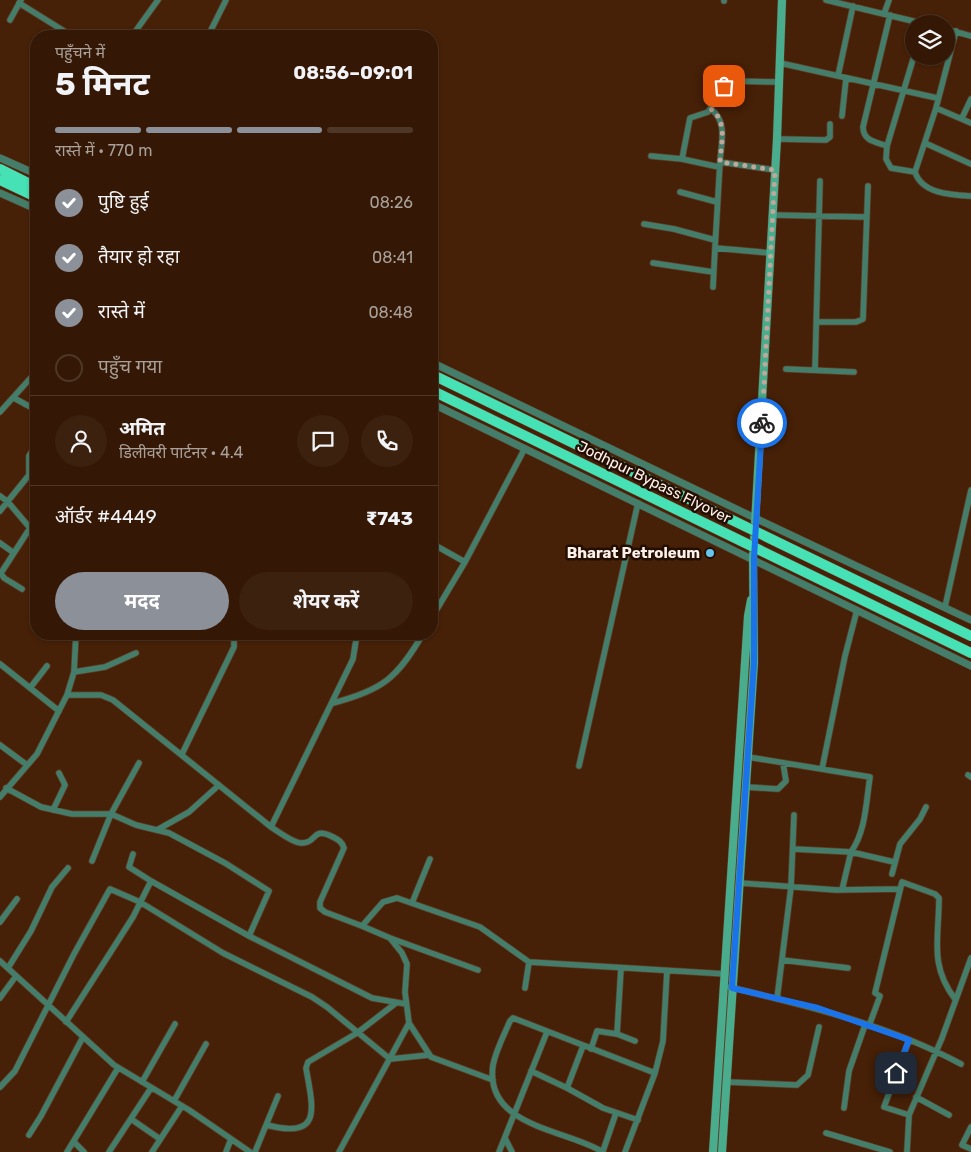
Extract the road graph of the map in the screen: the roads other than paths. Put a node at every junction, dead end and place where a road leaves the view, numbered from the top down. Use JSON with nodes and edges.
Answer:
{"nodes":[{"id":1,"x":158,"y":0,"type":"edge"},
{"id":2,"x":226,"y":0,"type":"edge"},
{"id":3,"x":782,"y":0,"type":"edge"},
{"id":4,"x":826,"y":0,"type":"edge"},
{"id":5,"x":889,"y":0,"type":"edge"},
{"id":6,"x":20,"y":2,"type":"edge"},
{"id":7,"x":853,"y":6,"type":"junction"},
{"id":8,"x":887,"y":14,"type":"junction"},
{"id":9,"x":905,"y":19,"type":"edge"},
{"id":10,"x":10,"y":20,"type":"dead end"},
{"id":11,"x":63,"y":30,"type":"edge"},
{"id":12,"x":136,"y":30,"type":"edge"},
{"id":13,"x":211,"y":30,"type":"edge"},
{"id":14,"x":956,"y":31,"type":"joint"},
{"id":15,"x":971,"y":36,"type":"edge"},
{"id":16,"x":780,"y":63,"type":"junction"},
{"id":17,"x":912,"y":65,"type":"edge"},
{"id":18,"x":838,"y":76,"type":"junction"},
{"id":19,"x":846,"y":78,"type":"junction"},
{"id":20,"x":779,"y":82,"type":"junction"},
{"id":21,"x":873,"y":85,"type":"junction"},
{"id":22,"x":905,"y":90,"type":"junction"},
{"id":23,"x":937,"y":98,"type":"junction"},
{"id":24,"x":971,"y":99,"type":"edge"},
{"id":25,"x":936,"y":108,"type":"junction"},
{"id":26,"x":711,"y":109,"type":"junction"},
{"id":27,"x":842,"y":116,"type":"dead end"},
{"id":28,"x":962,"y":118,"type":"junction"},
{"id":29,"x":971,"y":123,"type":"edge"},
{"id":30,"x":830,"y":124,"type":"dead end"},
{"id":31,"x":777,"y":139,"type":"junction"},
{"id":32,"x":925,"y":143,"type":"junction"},
{"id":33,"x":887,"y":146,"type":"junction"},
{"id":34,"x":651,"y":156,"type":"dead end"},
{"id":35,"x":0,"y":158,"type":"edge"},
{"id":36,"x":682,"y":160,"type":"junction"},
{"id":37,"x":719,"y":164,"type":"junction"},
{"id":38,"x":971,"y":164,"type":"edge"},
{"id":39,"x":0,"y":170,"type":"edge"},
{"id":40,"x":30,"y":170,"type":"edge"},
{"id":41,"x":775,"y":170,"type":"junction"},
{"id":42,"x":915,"y":172,"type":"junction"},
{"id":43,"x":0,"y":180,"type":"edge"},
{"id":44,"x":820,"y":181,"type":"dead end"},
{"id":45,"x":30,"y":183,"type":"edge"},
{"id":46,"x":868,"y":186,"type":"dead end"},
{"id":47,"x":680,"y":192,"type":"dead end"},
{"id":48,"x":0,"y":193,"type":"edge"},
{"id":49,"x":30,"y":194,"type":"edge"},
{"id":50,"x":971,"y":196,"type":"edge"},
{"id":51,"x":717,"y":202,"type":"junction"},
{"id":52,"x":30,"y":206,"type":"edge"},
{"id":53,"x":773,"y":215,"type":"junction"},
{"id":54,"x":820,"y":216,"type":"junction"},
{"id":55,"x":866,"y":217,"type":"junction"},
{"id":56,"x":644,"y":224,"type":"dead end"},
{"id":57,"x":715,"y":240,"type":"junction"},
{"id":58,"x":715,"y":248,"type":"junction"},
{"id":59,"x":771,"y":253,"type":"junction"},
{"id":60,"x":653,"y":263,"type":"dead end"},
{"id":61,"x":714,"y":272,"type":"junction"},
{"id":62,"x":713,"y":286,"type":"dead end"},
{"id":63,"x":817,"y":322,"type":"junction"},
{"id":64,"x":438,"y":365,"type":"edge"},
{"id":65,"x":786,"y":369,"type":"dead end"},
{"id":66,"x":815,"y":370,"type":"junction"},
{"id":67,"x":854,"y":372,"type":"dead end"},
{"id":68,"x":438,"y":377,"type":"edge"},
{"id":69,"x":30,"y":379,"type":"edge"},
{"id":70,"x":438,"y":393,"type":"edge"},
{"id":71,"x":14,"y":398,"type":"junction"},
{"id":72,"x":438,"y":405,"type":"edge"},
{"id":73,"x":30,"y":407,"type":"edge"},
{"id":74,"x":0,"y":412,"type":"edge"},
{"id":75,"x":524,"y":448,"type":"junction"},
{"id":76,"x":30,"y":456,"type":"edge"},
{"id":77,"x":30,"y":473,"type":"edge"},
{"id":78,"x":30,"y":473,"type":"edge"},
{"id":79,"x":971,"y":490,"type":"edge"},
{"id":80,"x":0,"y":496,"type":"edge"},
{"id":81,"x":8,"y":502,"type":"junction"},
{"id":82,"x":638,"y":503,"type":"junction"},
{"id":83,"x":0,"y":511,"type":"edge"},
{"id":84,"x":757,"y":520,"type":"junction"},
{"id":85,"x":0,"y":544,"type":"edge"},
{"id":86,"x":438,"y":548,"type":"edge"},
{"id":87,"x":14,"y":553,"type":"junction"},
{"id":88,"x":754,"y":558,"type":"junction"},
{"id":89,"x":465,"y":562,"type":"junction"},
{"id":90,"x":22,"y":589,"type":"dead end"},
{"id":91,"x":753,"y":590,"type":"junction"},
{"id":92,"x":438,"y":607,"type":"edge"},
{"id":93,"x":945,"y":607,"type":"junction"},
{"id":94,"x":857,"y":610,"type":"junction"},
{"id":95,"x":971,"y":620,"type":"edge"},
{"id":96,"x":971,"y":636,"type":"edge"},
{"id":97,"x":76,"y":640,"type":"edge"},
{"id":98,"x":234,"y":640,"type":"edge"},
{"id":99,"x":354,"y":640,"type":"edge"},
{"id":100,"x":419,"y":640,"type":"edge"},
{"id":101,"x":136,"y":653,"type":"dead end"},
{"id":102,"x":971,"y":654,"type":"edge"},
{"id":103,"x":0,"y":664,"type":"edge"},
{"id":104,"x":47,"y":666,"type":"dead end"},
{"id":105,"x":971,"y":666,"type":"edge"},
{"id":106,"x":74,"y":672,"type":"junction"},
{"id":107,"x":30,"y":688,"type":"junction"},
{"id":108,"x":67,"y":695,"type":"junction"},
{"id":109,"x":333,"y":702,"type":"junction"},
{"id":110,"x":59,"y":711,"type":"junction"},
{"id":111,"x":0,"y":745,"type":"edge"},
{"id":112,"x":182,"y":754,"type":"junction"},
{"id":113,"x":748,"y":757,"type":"junction"},
{"id":114,"x":139,"y":763,"type":"dead end"},
{"id":115,"x":783,"y":763,"type":"junction"},
{"id":116,"x":27,"y":765,"type":"junction"},
{"id":117,"x":579,"y":766,"type":"dead end"},
{"id":118,"x":822,"y":769,"type":"junction"},
{"id":119,"x":59,"y":773,"type":"dead end"},
{"id":120,"x":219,"y":785,"type":"junction"},
{"id":121,"x":746,"y":787,"type":"junction"},
{"id":122,"x":6,"y":788,"type":"junction"},
{"id":123,"x":0,"y":797,"type":"edge"},
{"id":124,"x":926,"y":807,"type":"dead end"},
{"id":125,"x":54,"y":810,"type":"junction"},
{"id":126,"x":110,"y":814,"type":"junction"},
{"id":127,"x":794,"y":815,"type":"dead end"},
{"id":128,"x":271,"y":827,"type":"junction"},
{"id":129,"x":156,"y":831,"type":"junction"},
{"id":130,"x":793,"y":849,"type":"junction"},
{"id":131,"x":850,"y":852,"type":"junction"},
{"id":132,"x":133,"y":854,"type":"dead end"},
{"id":133,"x":430,"y":859,"type":"dead end"},
{"id":134,"x":92,"y":861,"type":"dead end"},
{"id":135,"x":894,"y":862,"type":"junction"},
{"id":136,"x":68,"y":868,"type":"dead end"},
{"id":137,"x":892,"y":874,"type":"dead end"},
{"id":138,"x":150,"y":881,"type":"junction"},
{"id":139,"x":740,"y":884,"type":"junction"},
{"id":140,"x":791,"y":887,"type":"junction"},
{"id":141,"x":900,"y":889,"type":"junction"},
{"id":142,"x":842,"y":890,"type":"junction"},
{"id":143,"x":16,"y":899,"type":"dead end"},
{"id":144,"x":140,"y":902,"type":"junction"},
{"id":145,"x":412,"y":903,"type":"junction"},
{"id":146,"x":0,"y":922,"type":"edge"},
{"id":147,"x":362,"y":926,"type":"junction"},
{"id":148,"x":249,"y":936,"type":"junction"},
{"id":149,"x":390,"y":938,"type":"junction"},
{"id":150,"x":971,"y":958,"type":"edge"},
{"id":151,"x":782,"y":960,"type":"junction"},
{"id":152,"x":0,"y":961,"type":"edge"},
{"id":153,"x":529,"y":962,"type":"junction"},
{"id":154,"x":8,"y":968,"type":"junction"},
{"id":155,"x":621,"y":968,"type":"junction"},
{"id":156,"x":848,"y":968,"type":"dead end"},
{"id":157,"x":478,"y":970,"type":"dead end"},
{"id":158,"x":667,"y":971,"type":"junction"},
{"id":159,"x":726,"y":974,"type":"junction"},
{"id":160,"x":16,"y":976,"type":"junction"},
{"id":161,"x":729,"y":987,"type":"junction"},
{"id":162,"x":525,"y":988,"type":"dead end"},
{"id":163,"x":0,"y":998,"type":"edge"},
{"id":164,"x":955,"y":998,"type":"junction"},
{"id":165,"x":777,"y":999,"type":"junction"},
{"id":166,"x":396,"y":1003,"type":"junction"},
{"id":167,"x":406,"y":1004,"type":"junction"},
{"id":168,"x":49,"y":1006,"type":"junction"},
{"id":169,"x":66,"y":1022,"type":"junction"},
{"id":170,"x":409,"y":1023,"type":"junction"},
{"id":171,"x":175,"y":1024,"type":"dead end"},
{"id":172,"x":867,"y":1026,"type":"junction"},
{"id":173,"x":819,"y":1027,"type":"dead end"},
{"id":174,"x":547,"y":1032,"type":"junction"},
{"id":175,"x":357,"y":1033,"type":"junction"},
{"id":176,"x":617,"y":1034,"type":"junction"},
{"id":177,"x":83,"y":1038,"type":"junction"},
{"id":178,"x":635,"y":1040,"type":"dead end"},
{"id":179,"x":909,"y":1040,"type":"junction"},
{"id":180,"x":206,"y":1044,"type":"dead end"},
{"id":181,"x":583,"y":1046,"type":"junction"},
{"id":182,"x":591,"y":1049,"type":"junction"},
{"id":183,"x":936,"y":1051,"type":"junction"},
{"id":184,"x":429,"y":1055,"type":"junction"},
{"id":185,"x":390,"y":1060,"type":"junction"},
{"id":186,"x":961,"y":1064,"type":"dead end"},
{"id":187,"x":118,"y":1068,"type":"junction"},
{"id":188,"x":531,"y":1071,"type":"junction"},
{"id":189,"x":655,"y":1073,"type":"junction"},
{"id":190,"x":493,"y":1080,"type":"junction"},
{"id":191,"x":142,"y":1082,"type":"junction"},
{"id":192,"x":726,"y":1082,"type":"junction"},
{"id":193,"x":0,"y":1088,"type":"edge"},
{"id":194,"x":151,"y":1088,"type":"junction"},
{"id":195,"x":567,"y":1088,"type":"junction"},
{"id":196,"x":278,"y":1096,"type":"dead end"},
{"id":197,"x":916,"y":1097,"type":"junction"},
{"id":198,"x":174,"y":1101,"type":"junction"},
{"id":199,"x":182,"y":1106,"type":"junction"},
{"id":200,"x":844,"y":1108,"type":"dead end"},
{"id":201,"x":616,"y":1113,"type":"junction"},
{"id":202,"x":909,"y":1115,"type":"junction"},
{"id":203,"x":948,"y":1115,"type":"dead end"},
{"id":204,"x":515,"y":1116,"type":"junction"},
{"id":205,"x":131,"y":1119,"type":"junction"},
{"id":206,"x":638,"y":1120,"type":"junction"},
{"id":207,"x":267,"y":1125,"type":"junction"},
{"id":208,"x":971,"y":1128,"type":"edge"},
{"id":209,"x":826,"y":1134,"type":"dead end"},
{"id":210,"x":28,"y":1135,"type":"dead end"},
{"id":211,"x":504,"y":1138,"type":"junction"},
{"id":212,"x":160,"y":1139,"type":"junction"},
{"id":213,"x":231,"y":1139,"type":"junction"},
{"id":214,"x":74,"y":1142,"type":"junction"},
{"id":215,"x":971,"y":1149,"type":"edge"},
{"id":216,"x":67,"y":1152,"type":"edge"},
{"id":217,"x":84,"y":1152,"type":"edge"},
{"id":218,"x":109,"y":1152,"type":"edge"},
{"id":219,"x":152,"y":1152,"type":"edge"},
{"id":220,"x":226,"y":1152,"type":"edge"},
{"id":221,"x":250,"y":1152,"type":"edge"},
{"id":222,"x":255,"y":1152,"type":"edge"},
{"id":223,"x":339,"y":1152,"type":"edge"},
{"id":224,"x":498,"y":1152,"type":"edge"},
{"id":225,"x":512,"y":1152,"type":"edge"},
{"id":226,"x":603,"y":1152,"type":"edge"},
{"id":227,"x":626,"y":1152,"type":"edge"},
{"id":228,"x":714,"y":1152,"type":"edge"},
{"id":229,"x":722,"y":1152,"type":"edge"},
{"id":230,"x":890,"y":1152,"type":"edge"},
{"id":231,"x":907,"y":1152,"type":"edge"}],
"edges":[{"from":1,"to":12,"type":"street"},
{"from":2,"to":13,"type":"street"},
{"from":3,"to":16,"type":"main road"},
{"from":4,"to":7,"type":"street"},
{"from":5,"to":8,"type":"street"},
{"from":6,"to":10,"type":"street"},
{"from":6,"to":11,"type":"street"},
{"from":7,"to":8,"type":"street"},
{"from":7,"to":18,"type":"street"},
{"from":8,"to":9,"type":"street"},
{"from":8,"to":21,"type":"street"},
{"from":14,"to":15,"type":"street"},
{"from":14,"to":23,"type":"street"},
{"from":16,"to":18,"type":"street"},
{"from":16,"to":20,"type":"main road"},
{"from":17,"to":22,"type":"street"},
{"from":18,"to":19,"type":"street"},
{"from":19,"to":21,"type":"street"},
{"from":19,"to":27,"type":"street"},
{"from":20,"to":26,"type":"street"},
{"from":20,"to":31,"type":"main road"},
{"from":21,"to":22,"type":"street"},
{"from":21,"to":33,"type":"street"},
{"from":22,"to":23,"type":"street"},
{"from":22,"to":33,"type":"street"},
{"from":23,"to":25,"type":"street"},
{"from":24,"to":28,"type":"street"},
{"from":25,"to":28,"type":"street"},
{"from":25,"to":32,"type":"street"},
{"from":26,"to":36,"type":"street"},
{"from":26,"to":37,"type":"street"},
{"from":28,"to":29,"type":"street"},
{"from":30,"to":31,"type":"street"},
{"from":31,"to":41,"type":"main road"},
{"from":32,"to":38,"type":"street"},
{"from":32,"to":42,"type":"street"},
{"from":33,"to":42,"type":"street"},
{"from":34,"to":36,"type":"street"},
{"from":35,"to":40,"type":"street"},
{"from":36,"to":37,"type":"street"},
{"from":37,"to":41,"type":"street"},
{"from":37,"to":51,"type":"street"},
{"from":39,"to":45,"type":"highway"},
{"from":41,"to":53,"type":"main road"},
{"from":42,"to":50,"type":"street"},
{"from":43,"to":49,"type":"highway"},
{"from":44,"to":54,"type":"street"},
{"from":46,"to":55,"type":"street"},
{"from":47,"to":51,"type":"street"},
{"from":48,"to":52,"type":"street"},
{"from":51,"to":57,"type":"street"},
{"from":53,"to":54,"type":"street"},
{"from":53,"to":59,"type":"main road"},
{"from":54,"to":55,"type":"street"},
{"from":54,"to":63,"type":"street"},
{"from":55,"to":63,"type":"street"},
{"from":56,"to":57,"type":"street"},
{"from":57,"to":58,"type":"street"},
{"from":58,"to":59,"type":"street"},
{"from":58,"to":61,"type":"street"},
{"from":59,"to":84,"type":"main road"},
{"from":60,"to":61,"type":"street"},
{"from":61,"to":62,"type":"street"},
{"from":63,"to":66,"type":"street"},
{"from":64,"to":84,"type":"street"},
{"from":65,"to":66,"type":"street"},
{"from":66,"to":67,"type":"street"},
{"from":68,"to":96,"type":"highway","name":"Jodhpur Bypass Flyover","bridge":true},
{"from":69,"to":71,"type":"street"},
{"from":70,"to":102,"type":"highway","name":"Jodhpur Bypass Flyover","bridge":true},
{"from":71,"to":73,"type":"street"},
{"from":71,"to":74,"type":"street"},
{"from":72,"to":75,"type":"street"},
{"from":75,"to":82,"type":"street"},
{"from":75,"to":89,"type":"street"},
{"from":76,"to":78,"type":"street"},
{"from":77,"to":81,"type":"street"},
{"from":79,"to":93,"type":"street"},
{"from":80,"to":81,"type":"street"},
{"from":81,"to":83,"type":"street"},
{"from":81,"to":87,"type":"street"},
{"from":82,"to":88,"type":"street"},
{"from":82,"to":117,"type":"street"},
{"from":84,"to":88,"type":"main road"},
{"from":84,"to":93,"type":"street"},
{"from":85,"to":87,"type":"street"},
{"from":86,"to":89,"type":"street"},
{"from":87,"to":90,"type":"street"},
{"from":88,"to":91,"type":"main road"},
{"from":88,"to":94,"type":"street"},
{"from":89,"to":92,"type":"street"},
{"from":91,"to":113,"type":"main road"},
{"from":91,"to":159,"type":"main road"},
{"from":93,"to":95,"type":"street"},
{"from":94,"to":105,"type":"street"},
{"from":94,"to":118,"type":"street"},
{"from":97,"to":106,"type":"street"},
{"from":98,"to":112,"type":"street"},
{"from":99,"to":109,"type":"street"},
{"from":100,"to":109,"type":"street"},
{"from":101,"to":106,"type":"street"},
{"from":103,"to":107,"type":"street"},
{"from":104,"to":107,"type":"street"},
{"from":106,"to":108,"type":"street"},
{"from":107,"to":110,"type":"street"},
{"from":108,"to":110,"type":"street"},
{"from":108,"to":112,"type":"street"},
{"from":109,"to":128,"type":"street"},
{"from":110,"to":116,"type":"street"},
{"from":111,"to":116,"type":"street"},
{"from":112,"to":120,"type":"street"},
{"from":113,"to":115,"type":"street"},
{"from":113,"to":121,"type":"main road"},
{"from":114,"to":126,"type":"street"},
{"from":115,"to":118,"type":"street"},
{"from":115,"to":121,"type":"street"},
{"from":116,"to":122,"type":"street"},
{"from":118,"to":131,"type":"street"},
{"from":119,"to":125,"type":"street"},
{"from":120,"to":128,"type":"street"},
{"from":120,"to":129,"type":"street"},
{"from":121,"to":139,"type":"main road"},
{"from":122,"to":123,"type":"street"},
{"from":122,"to":125,"type":"street"},
{"from":124,"to":135,"type":"street"},
{"from":125,"to":126,"type":"street"},
{"from":126,"to":129,"type":"street"},
{"from":126,"to":134,"type":"street"},
{"from":127,"to":130,"type":"street"},
{"from":128,"to":147,"type":"street"},
{"from":129,"to":148,"type":"street"},
{"from":130,"to":131,"type":"street"},
{"from":130,"to":140,"type":"street"},
{"from":131,"to":135,"type":"street"},
{"from":131,"to":142,"type":"street"},
{"from":132,"to":138,"type":"street"},
{"from":133,"to":145,"type":"street"},
{"from":135,"to":137,"type":"street"},
{"from":136,"to":154,"type":"street"},
{"from":138,"to":144,"type":"street"},
{"from":138,"to":148,"type":"street"},
{"from":139,"to":140,"type":"street"},
{"from":139,"to":161,"type":"main road"},
{"from":140,"to":142,"type":"street"},
{"from":140,"to":151,"type":"street"},
{"from":141,"to":142,"type":"street"},
{"from":141,"to":164,"type":"street"},
{"from":141,"to":172,"type":"street"},
{"from":143,"to":146,"type":"street"},
{"from":144,"to":168,"type":"street"},
{"from":144,"to":169,"type":"street"},
{"from":144,"to":175,"type":"street"},
{"from":145,"to":147,"type":"street"},
{"from":145,"to":153,"type":"street"},
{"from":147,"to":149,"type":"street"},
{"from":148,"to":166,"type":"street"},
{"from":149,"to":157,"type":"street"},
{"from":149,"to":167,"type":"street"},
{"from":150,"to":164,"type":"street"},
{"from":151,"to":156,"type":"street"},
{"from":151,"to":165,"type":"street"},
{"from":152,"to":154,"type":"street"},
{"from":153,"to":155,"type":"street"},
{"from":153,"to":162,"type":"street"},
{"from":154,"to":160,"type":"street"},
{"from":155,"to":158,"type":"street"},
{"from":155,"to":176,"type":"street"},
{"from":158,"to":159,"type":"street"},
{"from":158,"to":189,"type":"street"},
{"from":159,"to":161,"type":"main road"},
{"from":160,"to":163,"type":"street"},
{"from":160,"to":168,"type":"street"},
{"from":161,"to":165,"type":"street"},
{"from":161,"to":192,"type":"main road"},
{"from":161,"to":228,"type":"main road"},
{"from":164,"to":183,"type":"street"},
{"from":165,"to":172,"type":"street"},
{"from":166,"to":167,"type":"street"},
{"from":166,"to":175,"type":"street"},
{"from":167,"to":170,"type":"street"},
{"from":168,"to":169,"type":"street"},
{"from":168,"to":193,"type":"street"},
{"from":169,"to":177,"type":"street"},
{"from":170,"to":184,"type":"street"},
{"from":170,"to":185,"type":"street"},
{"from":171,"to":191,"type":"street"},
{"from":172,"to":179,"type":"street"},
{"from":172,"to":200,"type":"street"},
{"from":173,"to":192,"type":"street"},
{"from":174,"to":181,"type":"street"},
{"from":174,"to":188,"type":"street"},
{"from":174,"to":190,"type":"street"},
{"from":175,"to":185,"type":"street"},
{"from":175,"to":207,"type":"street"},
{"from":176,"to":178,"type":"street"},
{"from":176,"to":182,"type":"street"},
{"from":177,"to":187,"type":"street"},
{"from":177,"to":210,"type":"street"},
{"from":179,"to":183,"type":"street"},
{"from":179,"to":202,"type":"street"},
{"from":180,"to":198,"type":"street"},
{"from":181,"to":182,"type":"street"},
{"from":181,"to":195,"type":"street"},
{"from":182,"to":189,"type":"street"},
{"from":183,"to":186,"type":"street"},
{"from":183,"to":197,"type":"street"},
{"from":184,"to":185,"type":"street"},
{"from":184,"to":190,"type":"street"},
{"from":185,"to":223,"type":"street"},
{"from":187,"to":191,"type":"street"},
{"from":187,"to":214,"type":"street"},
{"from":188,"to":195,"type":"street"},
{"from":188,"to":204,"type":"street"},
{"from":189,"to":206,"type":"street"},
{"from":190,"to":204,"type":"street"},
{"from":191,"to":194,"type":"street"},
{"from":192,"to":229,"type":"main road"},
{"from":194,"to":198,"type":"street"},
{"from":194,"to":205,"type":"street"},
{"from":195,"to":201,"type":"street"},
{"from":196,"to":207,"type":"street"},
{"from":197,"to":202,"type":"street"},
{"from":197,"to":203,"type":"street"},
{"from":198,"to":199,"type":"street"},
{"from":199,"to":212,"type":"street"},
{"from":199,"to":213,"type":"street"},
{"from":201,"to":206,"type":"street"},
{"from":201,"to":226,"type":"street"},
{"from":202,"to":231,"type":"street"},
{"from":204,"to":211,"type":"street"},
{"from":204,"to":226,"type":"street"},
{"from":205,"to":212,"type":"street"},
{"from":205,"to":218,"type":"street"},
{"from":206,"to":227,"type":"street"},
{"from":207,"to":222,"type":"street"},
{"from":208,"to":215,"type":"street"},
{"from":209,"to":230,"type":"street"},
{"from":211,"to":224,"type":"street"},
{"from":211,"to":225,"type":"street"},
{"from":212,"to":219,"type":"street"},
{"from":213,"to":220,"type":"street"},
{"from":213,"to":221,"type":"street"},
{"from":214,"to":216,"type":"street"},
{"from":214,"to":217,"type":"street"}]}
